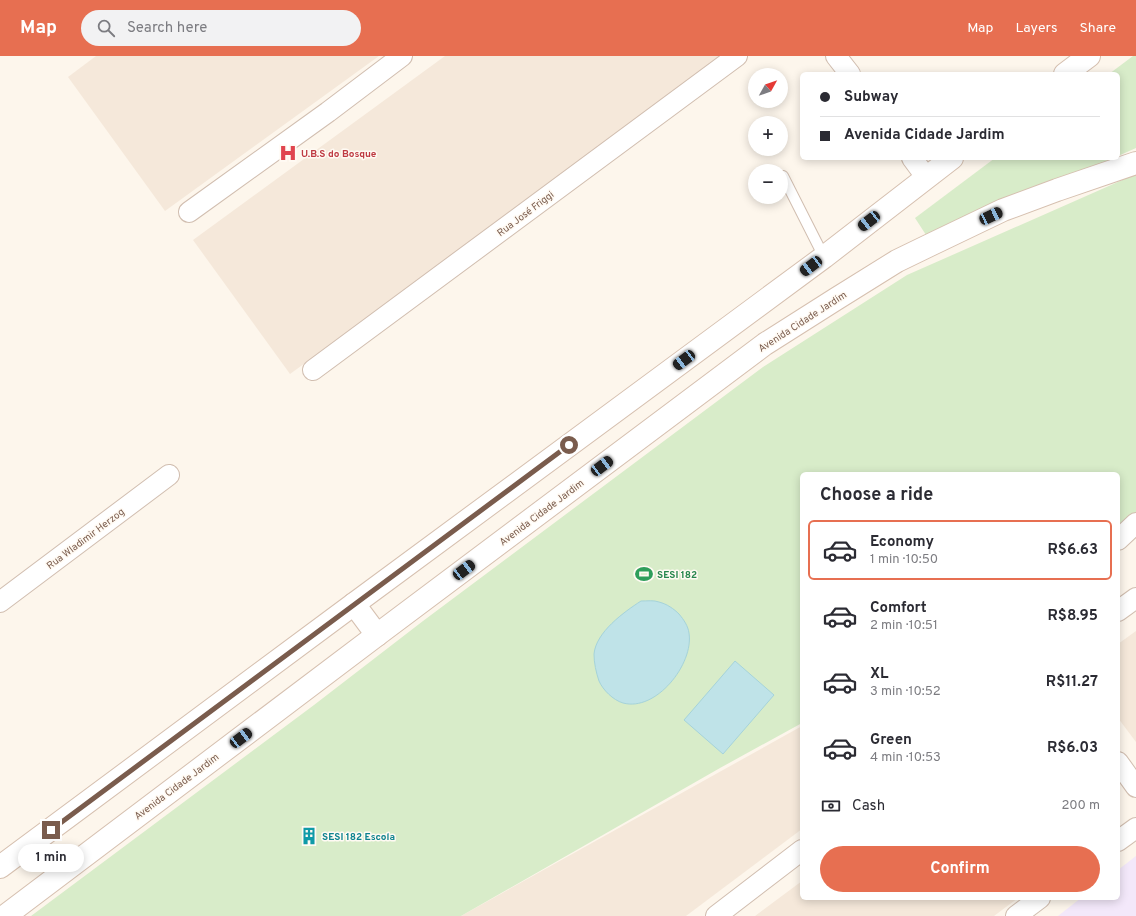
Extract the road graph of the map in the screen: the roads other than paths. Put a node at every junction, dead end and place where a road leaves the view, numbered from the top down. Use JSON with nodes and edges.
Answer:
{"nodes":[{"id":1,"x":402,"y":56,"type":"edge"},
{"id":2,"x":737,"y":56,"type":"edge"},
{"id":3,"x":836,"y":56,"type":"edge"},
{"id":4,"x":1090,"y":56,"type":"edge"},
{"id":5,"x":848,"y":72,"type":"edge"},
{"id":6,"x":1068,"y":72,"type":"edge"},
{"id":7,"x":913,"y":160,"type":"edge"},
{"id":8,"x":949,"y":160,"type":"edge"},
{"id":9,"x":1136,"y":164,"type":"edge"},
{"id":10,"x":926,"y":177,"type":"junction"},
{"id":11,"x":788,"y":186,"type":"edge"},
{"id":12,"x":190,"y":212,"type":"dead end"},
{"id":13,"x":824,"y":257,"type":"junction"},
{"id":14,"x":313,"y":370,"type":"dead end"},
{"id":15,"x":169,"y":475,"type":"dead end"},
{"id":16,"x":1136,"y":523,"type":"edge"},
{"id":17,"x":1120,"y":538,"type":"edge"},
{"id":18,"x":1136,"y":598,"type":"edge"},
{"id":19,"x":0,"y":602,"type":"edge"},
{"id":20,"x":354,"y":604,"type":"junction"},
{"id":21,"x":1120,"y":610,"type":"edge"},
{"id":22,"x":377,"y":635,"type":"junction"},
{"id":23,"x":1120,"y":765,"type":"edge"},
{"id":24,"x":1136,"y":787,"type":"edge"},
{"id":25,"x":1136,"y":828,"type":"edge"},
{"id":26,"x":1120,"y":840,"type":"edge"},
{"id":27,"x":800,"y":852,"type":"edge"},
{"id":28,"x":0,"y":867,"type":"edge"},
{"id":29,"x":1037,"y":900,"type":"edge"},
{"id":30,"x":5,"y":916,"type":"edge"},
{"id":31,"x":716,"y":916,"type":"edge"},
{"id":32,"x":1016,"y":916,"type":"edge"}],
"edges":[{"from":1,"to":12,"type":"street"},
{"from":2,"to":14,"type":"street","name":"Rua José Friggi"},
{"from":3,"to":5,"type":"street"},
{"from":4,"to":6,"type":"main road"},
{"from":7,"to":10,"type":"street"},
{"from":8,"to":10,"type":"main road"},
{"from":9,"to":22,"type":"main road","name":"Avenida Cidade Jardim"},
{"from":10,"to":13,"type":"main road"},
{"from":11,"to":13,"type":"lane"},
{"from":13,"to":20,"type":"main road"},
{"from":15,"to":19,"type":"street","name":"Rua Wladimir Herzog"},
{"from":16,"to":17,"type":"street"},
{"from":18,"to":21,"type":"street"},
{"from":20,"to":22,"type":"main road"},
{"from":20,"to":28,"type":"main road"},
{"from":22,"to":30,"type":"main road","name":"Avenida Cidade Jardim"},
{"from":23,"to":24,"type":"street"},
{"from":25,"to":26,"type":"street"},
{"from":27,"to":31,"type":"street"},
{"from":29,"to":32,"type":"street"}]}
